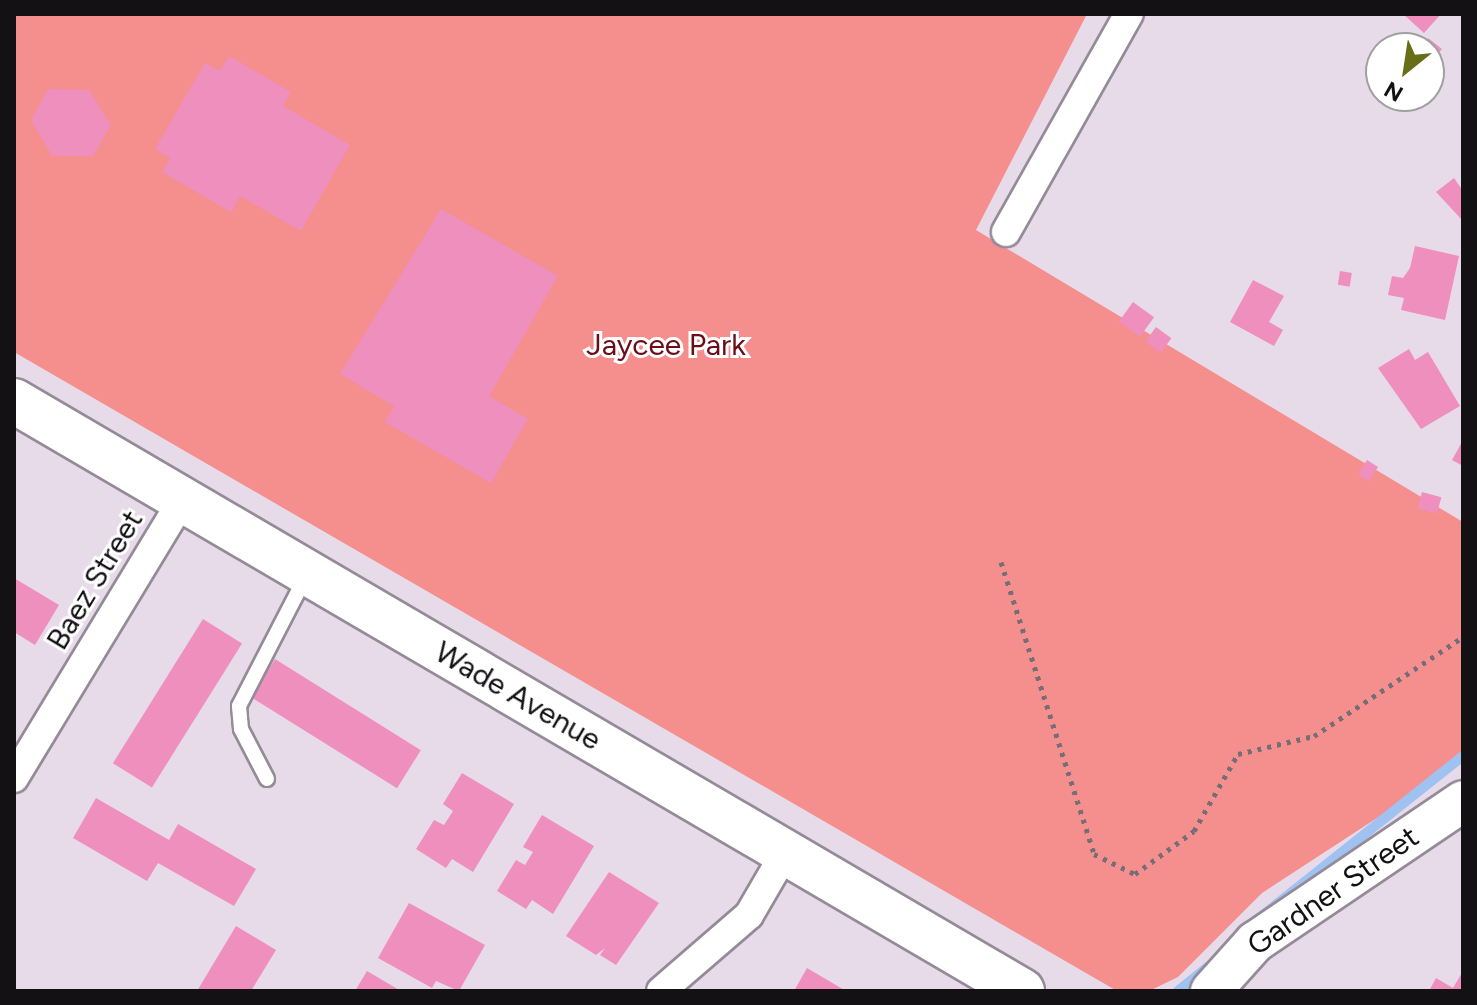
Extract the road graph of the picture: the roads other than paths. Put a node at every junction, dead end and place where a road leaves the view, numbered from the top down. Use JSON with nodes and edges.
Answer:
{"nodes":[{"id":1,"x":1129,"y":14,"type":"edge"},
{"id":2,"x":1006,"y":232,"type":"dead end"},
{"id":3,"x":14,"y":401,"type":"edge"},
{"id":4,"x":183,"y":499,"type":"junction"},
{"id":5,"x":309,"y":572,"type":"junction"},
{"id":6,"x":14,"y":778,"type":"edge"},
{"id":7,"x":267,"y":779,"type":"dead end"},
{"id":8,"x":1463,"y":801,"type":"edge"},
{"id":9,"x":785,"y":853,"type":"junction"},
{"id":10,"x":661,"y":991,"type":"edge"},
{"id":11,"x":1022,"y":991,"type":"edge"},
{"id":12,"x":1211,"y":991,"type":"edge"}],
"edges":[{"from":1,"to":2,"type":"street"},
{"from":3,"to":4,"type":"main road","name":"Wade Avenue"},
{"from":4,"to":5,"type":"main road","name":"Wade Avenue"},
{"from":4,"to":6,"type":"street","name":"Baez Street"},
{"from":5,"to":7,"type":"lane"},
{"from":5,"to":9,"type":"main road","name":"Wade Avenue"},
{"from":8,"to":12,"type":"street","name":"Gardner Street"},
{"from":9,"to":10,"type":"street"},
{"from":9,"to":11,"type":"main road","name":"Wade Avenue"}]}
